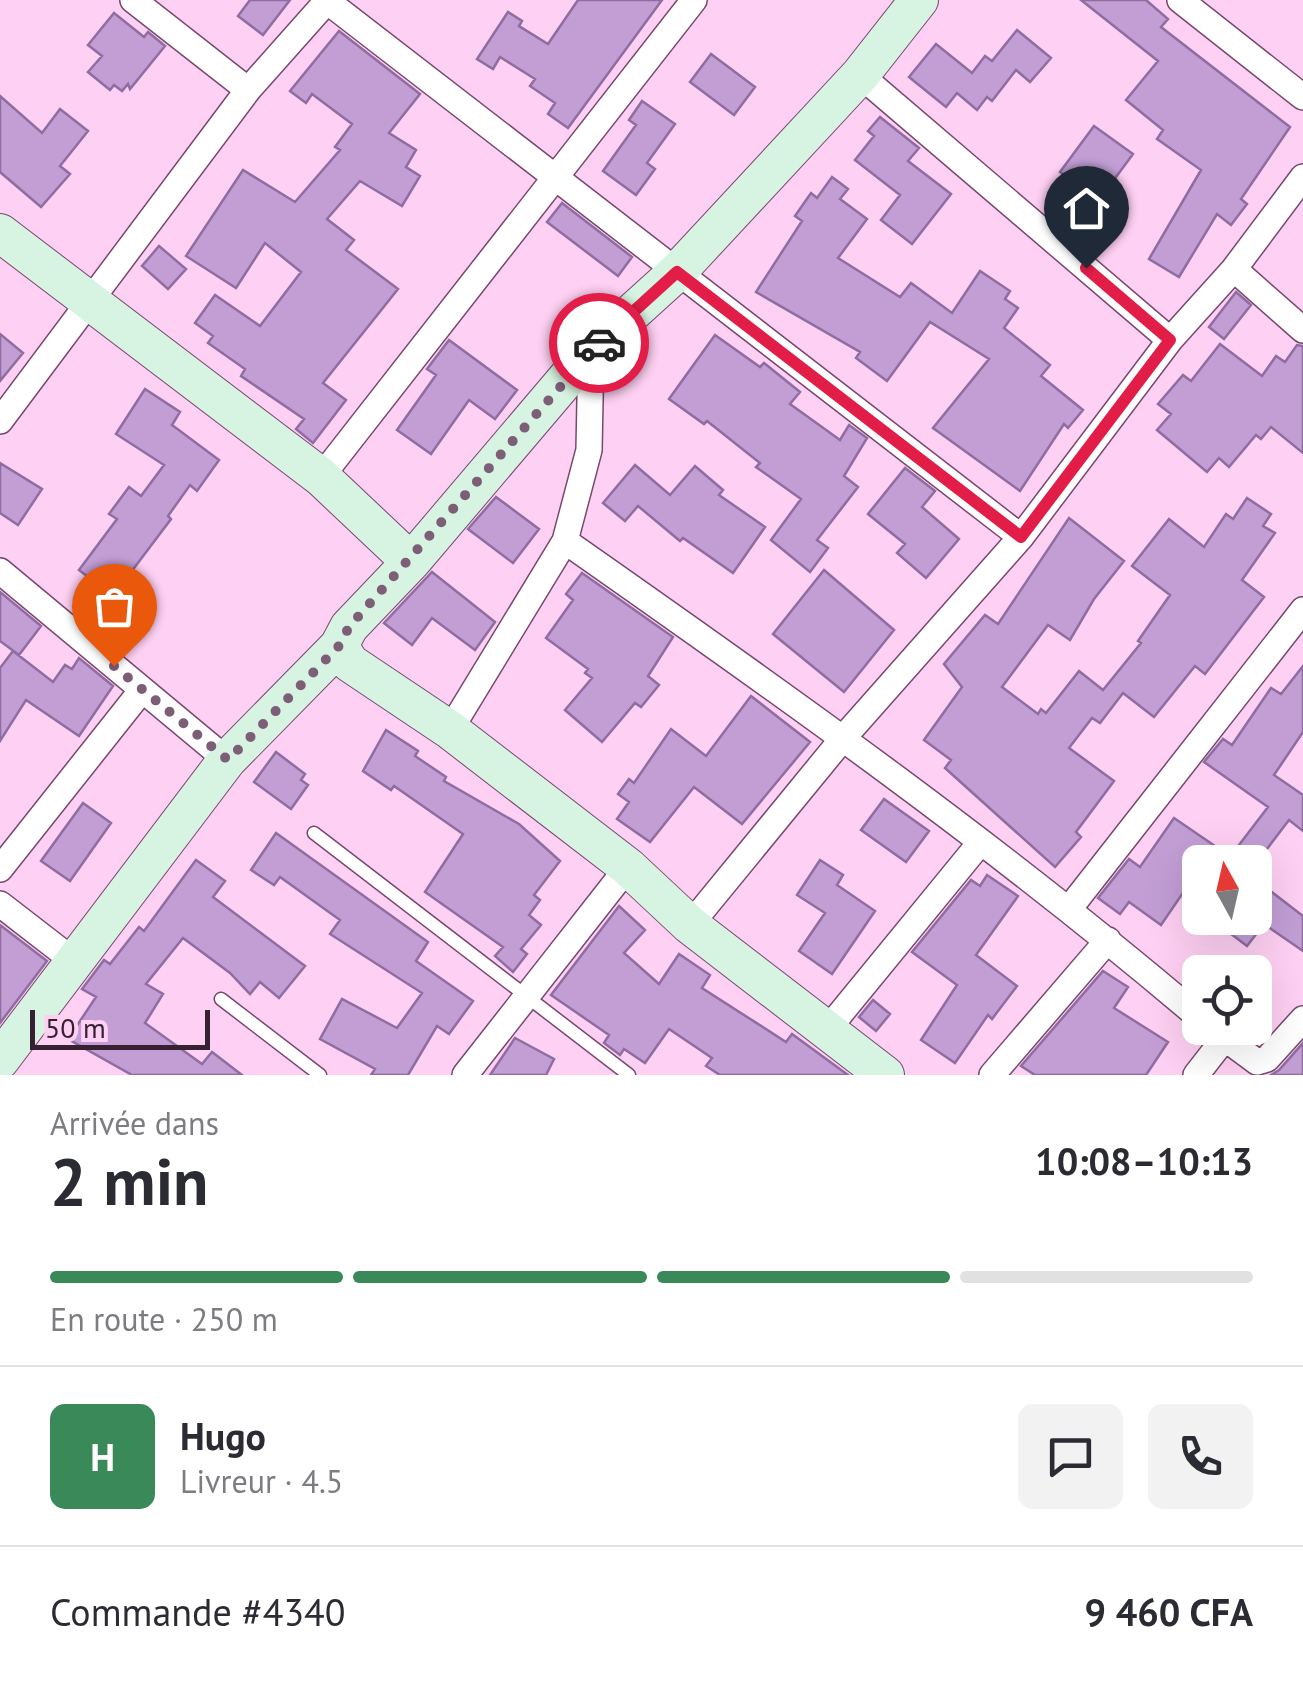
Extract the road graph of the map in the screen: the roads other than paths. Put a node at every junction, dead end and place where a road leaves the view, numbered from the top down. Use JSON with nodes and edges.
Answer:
{"nodes":[{"id":1,"x":133,"y":0,"type":"edge"},
{"id":2,"x":328,"y":0,"type":"edge"},
{"id":3,"x":694,"y":0,"type":"edge"},
{"id":4,"x":919,"y":0,"type":"edge"},
{"id":5,"x":1180,"y":0,"type":"edge"},
{"id":6,"x":860,"y":75,"type":"junction"},
{"id":7,"x":248,"y":90,"type":"junction"},
{"id":8,"x":1303,"y":96,"type":"edge"},
{"id":9,"x":557,"y":177,"type":"junction"},
{"id":10,"x":1303,"y":177,"type":"edge"},
{"id":11,"x":0,"y":233,"type":"edge"},
{"id":12,"x":1234,"y":269,"type":"junction"},
{"id":13,"x":677,"y":272,"type":"junction"},
{"id":14,"x":91,"y":305,"type":"junction"},
{"id":15,"x":1303,"y":330,"type":"edge"},
{"id":16,"x":1170,"y":340,"type":"junction"},
{"id":17,"x":591,"y":350,"type":"junction"},
{"id":18,"x":0,"y":421,"type":"edge"},
{"id":19,"x":321,"y":477,"type":"junction"},
{"id":20,"x":1021,"y":537,"type":"junction"},
{"id":21,"x":565,"y":541,"type":"junction"},
{"id":22,"x":411,"y":562,"type":"junction"},
{"id":23,"x":0,"y":572,"type":"edge"},
{"id":24,"x":1303,"y":610,"type":"edge"},
{"id":25,"x":339,"y":646,"type":"junction"},
{"id":26,"x":142,"y":690,"type":"junction"},
{"id":27,"x":450,"y":730,"type":"junction"},
{"id":28,"x":844,"y":737,"type":"junction"},
{"id":29,"x":228,"y":760,"type":"junction"},
{"id":30,"x":314,"y":832,"type":"dead end"},
{"id":31,"x":980,"y":843,"type":"junction"},
{"id":32,"x":628,"y":867,"type":"junction"},
{"id":33,"x":0,"y":870,"type":"edge"},
{"id":34,"x":0,"y":904,"type":"edge"},
{"id":35,"x":1069,"y":909,"type":"junction"},
{"id":36,"x":690,"y":925,"type":"junction"},
{"id":37,"x":1108,"y":940,"type":"junction"},
{"id":38,"x":75,"y":962,"type":"junction"},
{"id":39,"x":526,"y":996,"type":"junction"},
{"id":40,"x":221,"y":1000,"type":"dead end"},
{"id":41,"x":1182,"y":1003,"type":"edge"},
{"id":42,"x":1303,"y":1019,"type":"edge"},
{"id":43,"x":827,"y":1030,"type":"junction"},
{"id":44,"x":1211,"y":1045,"type":"edge"},
{"id":45,"x":1233,"y":1045,"type":"edge"},
{"id":46,"x":0,"y":1060,"type":"edge"},
{"id":47,"x":320,"y":1075,"type":"edge"},
{"id":48,"x":465,"y":1075,"type":"edge"},
{"id":49,"x":629,"y":1075,"type":"edge"},
{"id":50,"x":885,"y":1075,"type":"edge"},
{"id":51,"x":992,"y":1075,"type":"edge"},
{"id":52,"x":1196,"y":1075,"type":"edge"}],
"edges":[{"from":1,"to":7,"type":"street"},
{"from":2,"to":7,"type":"street"},
{"from":2,"to":9,"type":"street"},
{"from":3,"to":9,"type":"street"},
{"from":4,"to":6,"type":"street"},
{"from":5,"to":8,"type":"street"},
{"from":6,"to":13,"type":"street"},
{"from":6,"to":16,"type":"street"},
{"from":7,"to":14,"type":"street"},
{"from":9,"to":13,"type":"street"},
{"from":9,"to":19,"type":"street"},
{"from":10,"to":12,"type":"street"},
{"from":11,"to":14,"type":"street"},
{"from":12,"to":15,"type":"street"},
{"from":12,"to":16,"type":"street"},
{"from":13,"to":17,"type":"street"},
{"from":13,"to":20,"type":"street"},
{"from":14,"to":18,"type":"street"},
{"from":14,"to":19,"type":"street"},
{"from":16,"to":20,"type":"street"},
{"from":17,"to":21,"type":"street"},
{"from":17,"to":22,"type":"street"},
{"from":19,"to":22,"type":"street"},
{"from":20,"to":28,"type":"street"},
{"from":21,"to":27,"type":"street"},
{"from":21,"to":28,"type":"street"},
{"from":22,"to":25,"type":"street"},
{"from":23,"to":26,"type":"street"},
{"from":24,"to":35,"type":"street"},
{"from":25,"to":27,"type":"street"},
{"from":25,"to":29,"type":"street"},
{"from":26,"to":29,"type":"street"},
{"from":26,"to":33,"type":"street"},
{"from":27,"to":32,"type":"street"},
{"from":28,"to":31,"type":"street"},
{"from":28,"to":36,"type":"street"},
{"from":29,"to":38,"type":"street"},
{"from":30,"to":39,"type":"lane"},
{"from":31,"to":35,"type":"street"},
{"from":31,"to":43,"type":"street"},
{"from":32,"to":36,"type":"street"},
{"from":32,"to":39,"type":"street"},
{"from":34,"to":38,"type":"street"},
{"from":35,"to":37,"type":"street"},
{"from":36,"to":43,"type":"street"},
{"from":37,"to":41,"type":"street"},
{"from":37,"to":51,"type":"street"},
{"from":38,"to":46,"type":"street"},
{"from":39,"to":48,"type":"street"},
{"from":39,"to":49,"type":"lane"},
{"from":40,"to":47,"type":"lane"},
{"from":42,"to":45,"type":"street"},
{"from":43,"to":50,"type":"street"},
{"from":44,"to":52,"type":"street"}]}
